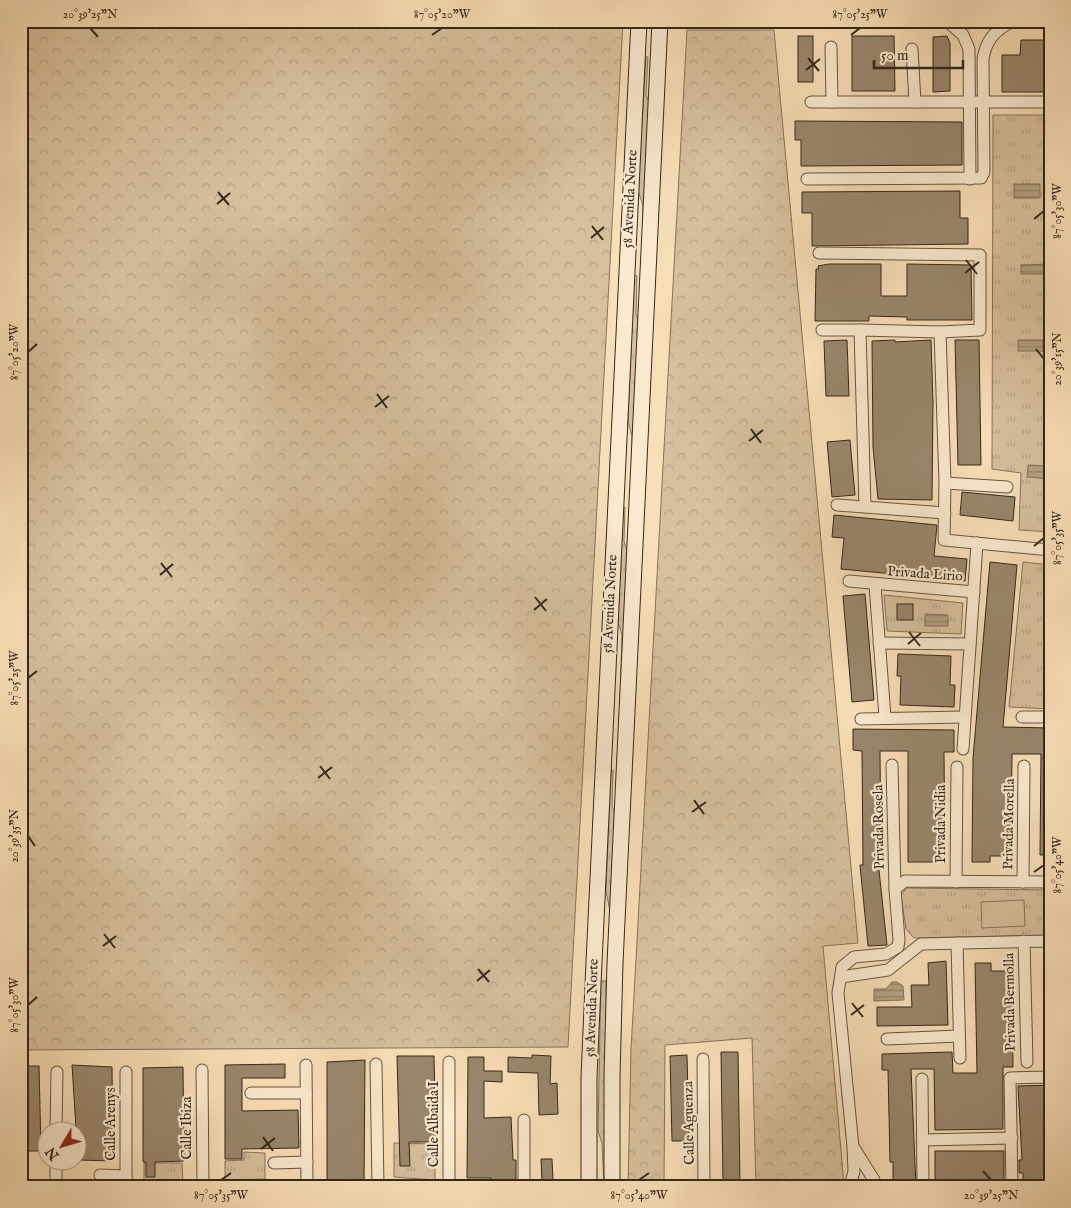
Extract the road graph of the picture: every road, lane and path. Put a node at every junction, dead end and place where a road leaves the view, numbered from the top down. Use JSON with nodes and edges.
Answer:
{"nodes":[{"id":1,"x":639,"y":21,"type":"edge"},
{"id":2,"x":660,"y":21,"type":"edge"},
{"id":3,"x":947,"y":21,"type":"edge"},
{"id":4,"x":1013,"y":21,"type":"edge"},
{"id":5,"x":831,"y":47,"type":"dead end"},
{"id":6,"x":912,"y":49,"type":"dead end"},
{"id":7,"x":970,"y":59,"type":"junction"},
{"id":8,"x":983,"y":59,"type":"junction"},
{"id":9,"x":970,"y":101,"type":"junction"},
{"id":10,"x":983,"y":101,"type":"junction"},
{"id":11,"x":811,"y":102,"type":"dead end"},
{"id":12,"x":832,"y":102,"type":"junction"},
{"id":13,"x":915,"y":102,"type":"junction"},
{"id":14,"x":1050,"y":102,"type":"edge"},
{"id":15,"x":807,"y":179,"type":"dead end"},
{"id":16,"x":970,"y":179,"type":"junction"},
{"id":17,"x":819,"y":254,"type":"dead end"},
{"id":18,"x":626,"y":259,"type":"junction"},
{"id":19,"x":648,"y":260,"type":"junction"},
{"id":20,"x":822,"y":330,"type":"dead end"},
{"id":21,"x":860,"y":330,"type":"junction"},
{"id":22,"x":940,"y":332,"type":"junction"},
{"id":23,"x":945,"y":483,"type":"junction"},
{"id":24,"x":1007,"y":487,"type":"dead end"},
{"id":25,"x":615,"y":489,"type":"junction"},
{"id":26,"x":638,"y":490,"type":"junction"},
{"id":27,"x":837,"y":505,"type":"dead end"},
{"id":28,"x":865,"y":508,"type":"junction"},
{"id":29,"x":945,"y":514,"type":"junction"},
{"id":30,"x":977,"y":543,"type":"junction"},
{"id":31,"x":1050,"y":550,"type":"edge"},
{"id":32,"x":849,"y":581,"type":"dead end"},
{"id":33,"x":874,"y":585,"type":"junction"},
{"id":34,"x":974,"y":592,"type":"junction"},
{"id":35,"x":879,"y":643,"type":"junction"},
{"id":36,"x":970,"y":644,"type":"junction"},
{"id":37,"x":1022,"y":717,"type":"dead end"},
{"id":38,"x":885,"y":718,"type":"junction"},
{"id":39,"x":964,"y":718,"type":"junction"},
{"id":40,"x":1050,"y":718,"type":"edge"},
{"id":41,"x":605,"y":719,"type":"junction"},
{"id":42,"x":628,"y":719,"type":"junction"},
{"id":43,"x":861,"y":719,"type":"dead end"},
{"id":44,"x":963,"y":748,"type":"dead end"},
{"id":45,"x":892,"y":765,"type":"dead end"},
{"id":46,"x":1024,"y":766,"type":"dead end"},
{"id":47,"x":957,"y":767,"type":"dead end"},
{"id":48,"x":956,"y":882,"type":"junction"},
{"id":49,"x":1023,"y":882,"type":"junction"},
{"id":50,"x":1050,"y":882,"type":"edge"},
{"id":51,"x":895,"y":889,"type":"junction"},
{"id":52,"x":1024,"y":941,"type":"junction"},
{"id":53,"x":1050,"y":941,"type":"edge"},
{"id":54,"x":957,"y":943,"type":"junction"},
{"id":55,"x":594,"y":962,"type":"junction"},
{"id":56,"x":615,"y":963,"type":"junction"},
{"id":57,"x":841,"y":977,"type":"junction"},
{"id":58,"x":959,"y":1036,"type":"junction"},
{"id":59,"x":887,"y":1038,"type":"dead end"},
{"id":60,"x":960,"y":1058,"type":"dead end"},
{"id":61,"x":703,"y":1059,"type":"dead end"},
{"id":62,"x":449,"y":1062,"type":"dead end"},
{"id":63,"x":1027,"y":1062,"type":"dead end"},
{"id":64,"x":376,"y":1064,"type":"dead end"},
{"id":65,"x":306,"y":1065,"type":"dead end"},
{"id":66,"x":202,"y":1070,"type":"dead end"},
{"id":67,"x":56,"y":1072,"type":"dead end"},
{"id":68,"x":126,"y":1072,"type":"dead end"},
{"id":69,"x":1050,"y":1077,"type":"edge"},
{"id":70,"x":922,"y":1079,"type":"dead end"},
{"id":71,"x":250,"y":1093,"type":"dead end"},
{"id":72,"x":306,"y":1093,"type":"junction"},
{"id":73,"x":56,"y":1120,"type":"edge"},
{"id":74,"x":524,"y":1120,"type":"dead end"},
{"id":75,"x":1012,"y":1138,"type":"junction"},
{"id":76,"x":923,"y":1140,"type":"junction"},
{"id":77,"x":853,"y":1146,"type":"junction"},
{"id":78,"x":307,"y":1162,"type":"junction"},
{"id":79,"x":274,"y":1163,"type":"dead end"},
{"id":80,"x":56,"y":1170,"type":"edge"},
{"id":81,"x":100,"y":1175,"type":"dead end"},
{"id":82,"x":126,"y":1182,"type":"edge"},
{"id":83,"x":56,"y":1184,"type":"edge"},
{"id":84,"x":202,"y":1187,"type":"edge"},
{"id":85,"x":307,"y":1187,"type":"edge"},
{"id":86,"x":378,"y":1187,"type":"edge"},
{"id":87,"x":449,"y":1187,"type":"edge"},
{"id":88,"x":524,"y":1187,"type":"edge"},
{"id":89,"x":589,"y":1187,"type":"edge"},
{"id":90,"x":612,"y":1187,"type":"edge"},
{"id":91,"x":704,"y":1187,"type":"edge"},
{"id":92,"x":850,"y":1187,"type":"edge"},
{"id":93,"x":873,"y":1187,"type":"edge"},
{"id":94,"x":923,"y":1187,"type":"edge"},
{"id":95,"x":1012,"y":1187,"type":"edge"}],
"edges":[{"from":1,"to":18,"type":"main road","name":"58 Avenida Norte"},
{"from":2,"to":19,"type":"main road","name":"58 Avenida Norte"},
{"from":3,"to":7,"type":"street"},
{"from":4,"to":8,"type":"street"},
{"from":5,"to":12,"type":"street"},
{"from":6,"to":13,"type":"street"},
{"from":7,"to":8,"type":"street"},
{"from":7,"to":9,"type":"street"},
{"from":8,"to":10,"type":"street"},
{"from":9,"to":10,"type":"street"},
{"from":9,"to":13,"type":"street"},
{"from":9,"to":16,"type":"street"},
{"from":10,"to":14,"type":"street"},
{"from":10,"to":16,"type":"street"},
{"from":11,"to":12,"type":"street"},
{"from":12,"to":13,"type":"street"},
{"from":15,"to":16,"type":"street"},
{"from":17,"to":22,"type":"street"},
{"from":18,"to":19,"type":"main road"},
{"from":18,"to":25,"type":"main road","name":"58 Avenida Norte"},
{"from":19,"to":26,"type":"main road","name":"58 Avenida Norte"},
{"from":20,"to":21,"type":"street"},
{"from":21,"to":22,"type":"street"},
{"from":21,"to":28,"type":"street"},
{"from":22,"to":23,"type":"street"},
{"from":23,"to":24,"type":"street"},
{"from":23,"to":29,"type":"street"},
{"from":25,"to":26,"type":"main road"},
{"from":25,"to":41,"type":"main road","name":"58 Avenida Norte"},
{"from":26,"to":42,"type":"main road","name":"58 Avenida Norte"},
{"from":27,"to":28,"type":"street"},
{"from":28,"to":29,"type":"street"},
{"from":29,"to":30,"type":"street"},
{"from":30,"to":31,"type":"street"},
{"from":30,"to":34,"type":"street","name":"Privada Lirio"},
{"from":32,"to":33,"type":"street","name":"Privada Lirio"},
{"from":33,"to":34,"type":"street","name":"Privada Lirio"},
{"from":33,"to":35,"type":"street","name":"Privada Lirio"},
{"from":34,"to":36,"type":"street","name":"Privada Lirio"},
{"from":35,"to":36,"type":"street"},
{"from":35,"to":38,"type":"street","name":"Privada Lirio"},
{"from":36,"to":39,"type":"street","name":"Privada Lirio"},
{"from":37,"to":40,"type":"street"},
{"from":38,"to":39,"type":"street"},
{"from":38,"to":43,"type":"street"},
{"from":39,"to":44,"type":"street","name":"Privada Lirio"},
{"from":41,"to":42,"type":"main road"},
{"from":41,"to":55,"type":"main road","name":"58 Avenida Norte"},
{"from":42,"to":56,"type":"main road","name":"58 Avenida Norte"},
{"from":45,"to":51,"type":"street","name":"Privada Rosela"},
{"from":46,"to":49,"type":"street","name":"Privada Morella"},
{"from":47,"to":48,"type":"street","name":"Privada Nidia"},
{"from":48,"to":49,"type":"street"},
{"from":48,"to":51,"type":"street"},
{"from":49,"to":50,"type":"street"},
{"from":51,"to":57,"type":"street","name":"Privada Rosela"},
{"from":52,"to":53,"type":"street"},
{"from":52,"to":54,"type":"street"},
{"from":52,"to":63,"type":"street","name":"Privada Bermolla"},
{"from":54,"to":57,"type":"street"},
{"from":54,"to":58,"type":"street"},
{"from":55,"to":56,"type":"main road"},
{"from":55,"to":89,"type":"main road","name":"58 Avenida Norte"},
{"from":56,"to":90,"type":"main road","name":"58 Avenida Norte"},
{"from":57,"to":77,"type":"street"},
{"from":58,"to":59,"type":"street"},
{"from":58,"to":60,"type":"street"},
{"from":61,"to":91,"type":"street","name":"Calle Aguenza"},
{"from":62,"to":87,"type":"street","name":"Calle Albaida I"},
{"from":64,"to":86,"type":"street"},
{"from":65,"to":72,"type":"street"},
{"from":66,"to":84,"type":"street","name":"Calle Ibiza"},
{"from":67,"to":73,"type":"street"},
{"from":68,"to":82,"type":"street","name":"Calle Arenys"},
{"from":69,"to":75,"type":"street"},
{"from":70,"to":76,"type":"street"},
{"from":71,"to":72,"type":"street"},
{"from":72,"to":78,"type":"street"},
{"from":74,"to":88,"type":"street"},
{"from":75,"to":76,"type":"street"},
{"from":75,"to":95,"type":"street"},
{"from":76,"to":94,"type":"street"},
{"from":77,"to":92,"type":"street"},
{"from":77,"to":93,"type":"street"},
{"from":78,"to":79,"type":"street"},
{"from":78,"to":85,"type":"street"},
{"from":80,"to":83,"type":"street"},
{"from":81,"to":82,"type":"street","name":"Calle Arenys"}]}
